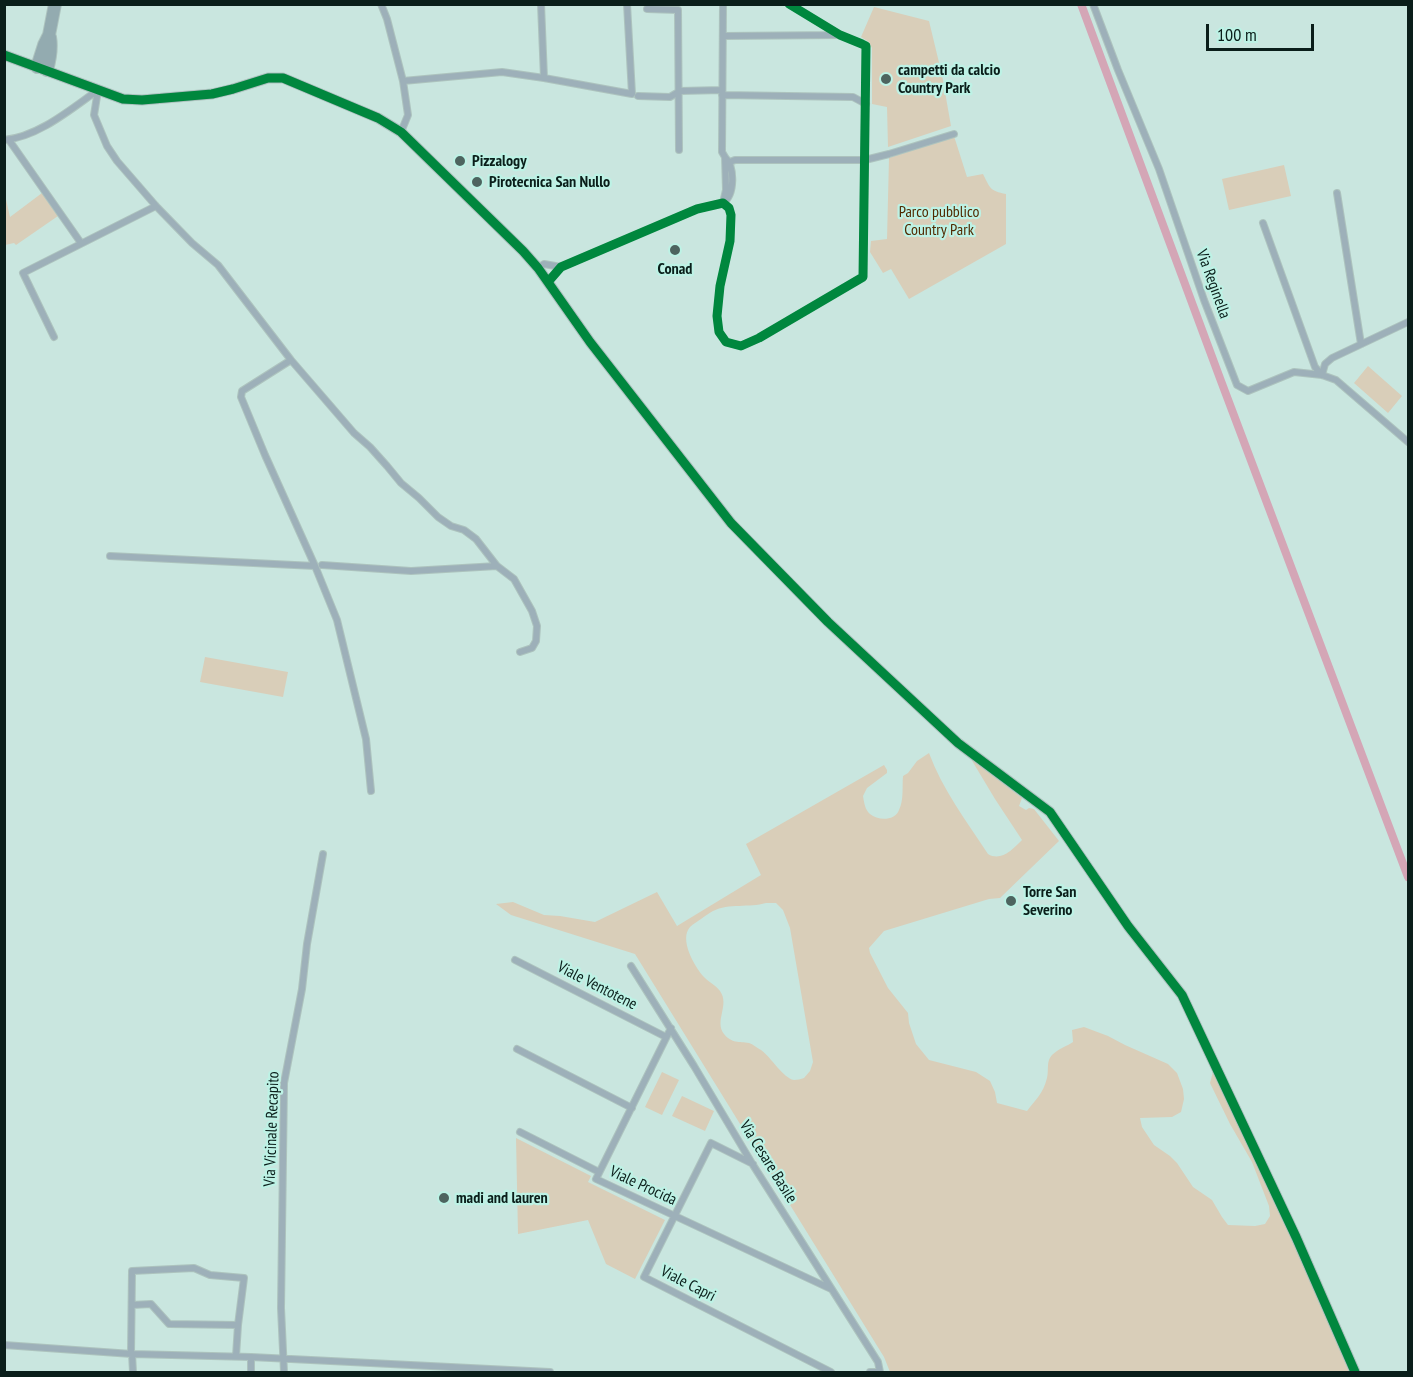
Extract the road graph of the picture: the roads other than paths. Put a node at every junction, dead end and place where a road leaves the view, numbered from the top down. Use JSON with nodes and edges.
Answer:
{"nodes":[{"id":1,"x":55,"y":4,"type":"edge"},
{"id":2,"x":381,"y":4,"type":"edge"},
{"id":3,"x":541,"y":4,"type":"edge"},
{"id":4,"x":627,"y":4,"type":"edge"},
{"id":5,"x":723,"y":4,"type":"edge"},
{"id":6,"x":789,"y":4,"type":"edge"},
{"id":7,"x":1093,"y":4,"type":"edge"},
{"id":8,"x":647,"y":9,"type":"dead end"},
{"id":9,"x":840,"y":35,"type":"junction"},
{"id":10,"x":723,"y":36,"type":"junction"},
{"id":11,"x":4,"y":55,"type":"edge"},
{"id":12,"x":42,"y":68,"type":"junction"},
{"id":13,"x":544,"y":78,"type":"junction"},
{"id":14,"x":403,"y":81,"type":"junction"},
{"id":15,"x":98,"y":90,"type":"junction"},
{"id":16,"x":680,"y":91,"type":"junction"},
{"id":17,"x":722,"y":93,"type":"junction"},
{"id":18,"x":638,"y":96,"type":"dead end"},
{"id":19,"x":866,"y":104,"type":"junction"},
{"id":20,"x":401,"y":132,"type":"junction"},
{"id":21,"x":954,"y":134,"type":"dead end"},
{"id":22,"x":7,"y":140,"type":"edge"},
{"id":23,"x":680,"y":150,"type":"dead end"},
{"id":24,"x":728,"y":160,"type":"junction"},
{"id":25,"x":865,"y":160,"type":"junction"},
{"id":26,"x":1337,"y":193,"type":"dead end"},
{"id":27,"x":723,"y":203,"type":"junction"},
{"id":28,"x":156,"y":206,"type":"junction"},
{"id":29,"x":1263,"y":224,"type":"dead end"},
{"id":30,"x":81,"y":243,"type":"junction"},
{"id":31,"x":561,"y":267,"type":"junction"},
{"id":32,"x":538,"y":268,"type":"junction"},
{"id":33,"x":548,"y":282,"type":"junction"},
{"id":34,"x":1408,"y":322,"type":"edge"},
{"id":35,"x":54,"y":336,"type":"dead end"},
{"id":36,"x":1361,"y":344,"type":"junction"},
{"id":37,"x":291,"y":360,"type":"junction"},
{"id":38,"x":1322,"y":375,"type":"junction"},
{"id":39,"x":1408,"y":442,"type":"edge"},
{"id":40,"x":110,"y":556,"type":"dead end"},
{"id":41,"x":319,"y":566,"type":"junction"},
{"id":42,"x":497,"y":566,"type":"junction"},
{"id":43,"x":520,"y":652,"type":"dead end"},
{"id":44,"x":371,"y":791,"type":"dead end"},
{"id":45,"x":323,"y":854,"type":"dead end"},
{"id":46,"x":515,"y":960,"type":"dead end"},
{"id":47,"x":631,"y":966,"type":"dead end"},
{"id":48,"x":671,"y":1028,"type":"junction"},
{"id":49,"x":666,"y":1037,"type":"junction"},
{"id":50,"x":517,"y":1048,"type":"dead end"},
{"id":51,"x":632,"y":1107,"type":"junction"},
{"id":52,"x":520,"y":1131,"type":"dead end"},
{"id":53,"x":753,"y":1165,"type":"junction"},
{"id":54,"x":599,"y":1172,"type":"junction"},
{"id":55,"x":674,"y":1216,"type":"junction"},
{"id":56,"x":831,"y":1289,"type":"junction"},
{"id":57,"x":132,"y":1305,"type":"junction"},
{"id":58,"x":238,"y":1325,"type":"junction"},
{"id":59,"x":4,"y":1345,"type":"edge"},
{"id":60,"x":131,"y":1354,"type":"junction"},
{"id":61,"x":236,"y":1356,"type":"junction"},
{"id":62,"x":251,"y":1357,"type":"junction"},
{"id":63,"x":283,"y":1359,"type":"junction"},
{"id":64,"x":132,"y":1372,"type":"edge"},
{"id":65,"x":251,"y":1372,"type":"edge"},
{"id":66,"x":284,"y":1372,"type":"edge"},
{"id":67,"x":550,"y":1372,"type":"edge"},
{"id":68,"x":831,"y":1372,"type":"edge"},
{"id":69,"x":870,"y":1372,"type":"edge"},
{"id":70,"x":878,"y":1372,"type":"edge"},
{"id":71,"x":1355,"y":1372,"type":"edge"}],
"edges":[{"from":1,"to":12,"type":"highway"},
{"from":2,"to":14,"type":"street"},
{"from":3,"to":13,"type":"street"},
{"from":4,"to":13,"type":"street"},
{"from":5,"to":10,"type":"street"},
{"from":6,"to":9,"type":"street"},
{"from":7,"to":38,"type":"street","name":"Via Reginella"},
{"from":8,"to":16,"type":"street"},
{"from":9,"to":10,"type":"street"},
{"from":9,"to":19,"type":"street"},
{"from":10,"to":17,"type":"street"},
{"from":11,"to":12,"type":"street"},
{"from":12,"to":15,"type":"street"},
{"from":13,"to":14,"type":"street"},
{"from":14,"to":20,"type":"street"},
{"from":15,"to":20,"type":"street"},
{"from":15,"to":22,"type":"street"},
{"from":15,"to":28,"type":"street"},
{"from":16,"to":17,"type":"street"},
{"from":16,"to":18,"type":"street"},
{"from":16,"to":23,"type":"street"},
{"from":17,"to":19,"type":"street"},
{"from":17,"to":24,"type":"street"},
{"from":19,"to":25,"type":"street"},
{"from":20,"to":32,"type":"street"},
{"from":21,"to":25,"type":"street"},
{"from":22,"to":30,"type":"street"},
{"from":24,"to":25,"type":"street"},
{"from":24,"to":27,"type":"street"},
{"from":25,"to":27,"type":"street"},
{"from":26,"to":36,"type":"street"},
{"from":27,"to":31,"type":"street"},
{"from":28,"to":30,"type":"street"},
{"from":28,"to":37,"type":"street"},
{"from":29,"to":38,"type":"street"},
{"from":30,"to":35,"type":"street"},
{"from":31,"to":32,"type":"street"},
{"from":31,"to":33,"type":"street"},
{"from":32,"to":33,"type":"street"},
{"from":33,"to":71,"type":"street"},
{"from":34,"to":36,"type":"street"},
{"from":36,"to":38,"type":"street"},
{"from":37,"to":41,"type":"street"},
{"from":37,"to":42,"type":"street"},
{"from":38,"to":39,"type":"street","name":"Via Reginella"},
{"from":40,"to":41,"type":"street"},
{"from":41,"to":42,"type":"street"},
{"from":41,"to":44,"type":"street"},
{"from":42,"to":43,"type":"street"},
{"from":45,"to":63,"type":"street","name":"Via Vicinale Recapito"},
{"from":46,"to":49,"type":"street","name":"Viale Ventotene"},
{"from":47,"to":48,"type":"street","name":"Via Cesare Basile"},
{"from":48,"to":49,"type":"street","name":"Viale Procida"},
{"from":48,"to":53,"type":"street","name":"Via Cesare Basile"},
{"from":49,"to":51,"type":"street","name":"Viale Procida"},
{"from":50,"to":51,"type":"street"},
{"from":51,"to":54,"type":"street","name":"Viale Procida"},
{"from":52,"to":54,"type":"street"},
{"from":53,"to":55,"type":"street","name":"Viale Capri"},
{"from":53,"to":56,"type":"street","name":"Via Cesare Basile"},
{"from":54,"to":55,"type":"street","name":"Viale Procida"},
{"from":55,"to":56,"type":"street","name":"Viale Procida"},
{"from":55,"to":68,"type":"street","name":"Viale Capri"},
{"from":56,"to":70,"type":"street","name":"Via Cesare Basile"},
{"from":57,"to":58,"type":"street"},
{"from":57,"to":58,"type":"street"},
{"from":57,"to":60,"type":"street"},
{"from":58,"to":61,"type":"street"},
{"from":59,"to":60,"type":"street"},
{"from":60,"to":61,"type":"street"},
{"from":60,"to":64,"type":"street"},
{"from":61,"to":62,"type":"street"},
{"from":62,"to":63,"type":"street"},
{"from":62,"to":65,"type":"street"},
{"from":63,"to":66,"type":"street","name":"Via Vicinale Recapito"},
{"from":63,"to":67,"type":"street"},
{"from":69,"to":70,"type":"street"}]}
